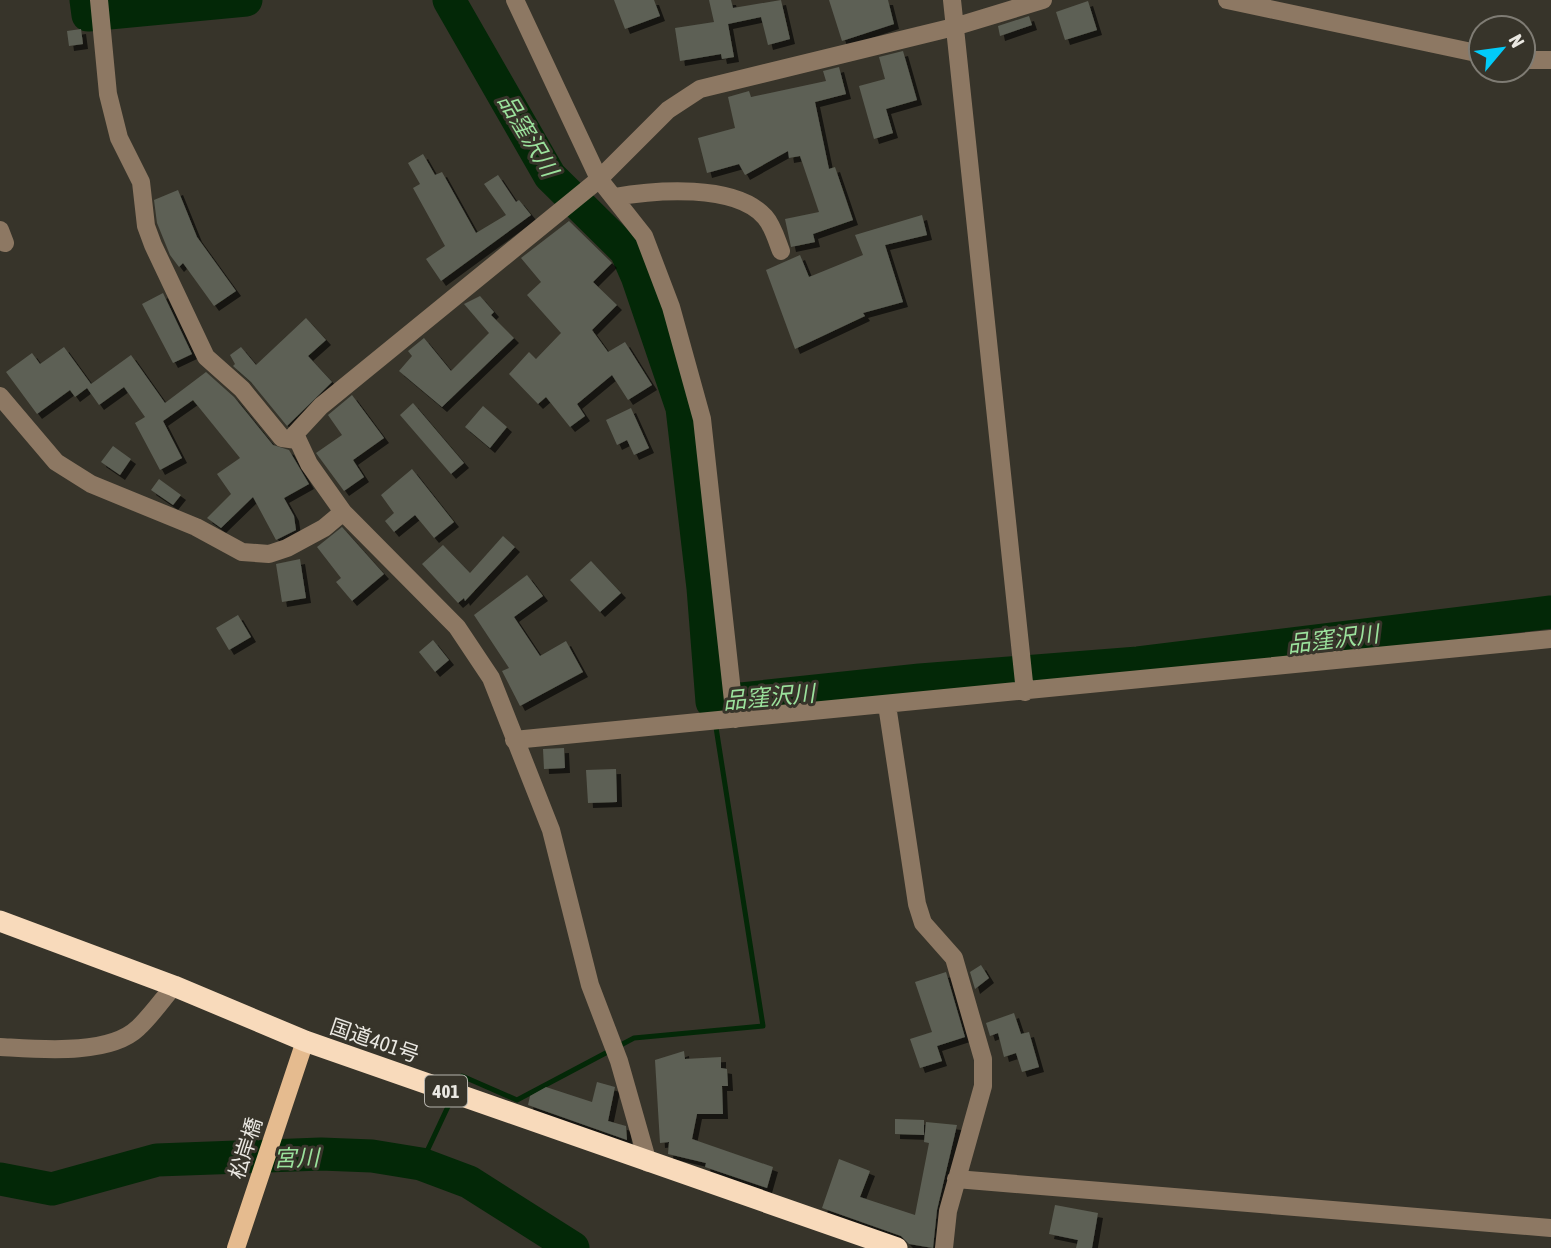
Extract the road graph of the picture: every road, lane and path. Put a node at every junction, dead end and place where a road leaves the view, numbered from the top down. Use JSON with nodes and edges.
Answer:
{"nodes":[{"id":1,"x":99,"y":0,"type":"edge"},
{"id":2,"x":515,"y":0,"type":"edge"},
{"id":3,"x":951,"y":0,"type":"edge"},
{"id":4,"x":1043,"y":0,"type":"edge"},
{"id":5,"x":1227,"y":0,"type":"edge"},
{"id":6,"x":954,"y":27,"type":"junction"},
{"id":7,"x":1467,"y":51,"type":"edge"},
{"id":8,"x":599,"y":179,"type":"junction"},
{"id":9,"x":614,"y":197,"type":"junction"},
{"id":10,"x":781,"y":251,"type":"dead end"},
{"id":11,"x":0,"y":396,"type":"edge"},
{"id":12,"x":297,"y":440,"type":"junction"},
{"id":13,"x":343,"y":512,"type":"junction"},
{"id":14,"x":1551,"y":639,"type":"edge"},
{"id":15,"x":1025,"y":692,"type":"junction"},
{"id":16,"x":887,"y":705,"type":"junction"},
{"id":17,"x":735,"y":719,"type":"junction"},
{"id":18,"x":514,"y":740,"type":"junction"},
{"id":19,"x":0,"y":921,"type":"edge"},
{"id":20,"x":174,"y":986,"type":"junction"},
{"id":21,"x":305,"y":1041,"type":"junction"},
{"id":22,"x":0,"y":1047,"type":"edge"},
{"id":23,"x":648,"y":1163,"type":"junction"},
{"id":24,"x":956,"y":1179,"type":"junction"},
{"id":25,"x":1551,"y":1228,"type":"edge"},
{"id":26,"x":236,"y":1248,"type":"edge"},
{"id":27,"x":897,"y":1248,"type":"edge"},
{"id":28,"x":944,"y":1248,"type":"edge"}],
"edges":[{"from":1,"to":12,"type":"street"},
{"from":2,"to":8,"type":"street"},
{"from":3,"to":6,"type":"street"},
{"from":4,"to":6,"type":"street"},
{"from":5,"to":7,"type":"street"},
{"from":6,"to":8,"type":"street"},
{"from":6,"to":15,"type":"street"},
{"from":8,"to":9,"type":"street"},
{"from":8,"to":12,"type":"street"},
{"from":9,"to":10,"type":"street"},
{"from":9,"to":17,"type":"street"},
{"from":11,"to":13,"type":"street"},
{"from":12,"to":13,"type":"street"},
{"from":13,"to":18,"type":"street"},
{"from":14,"to":15,"type":"street"},
{"from":15,"to":16,"type":"street"},
{"from":16,"to":17,"type":"street"},
{"from":16,"to":24,"type":"street"},
{"from":17,"to":18,"type":"street"},
{"from":18,"to":23,"type":"street"},
{"from":19,"to":20,"type":"highway","name":"国道401号","number":"401"},
{"from":20,"to":21,"type":"highway","name":"国道401号","number":"401"},
{"from":20,"to":22,"type":"street"},
{"from":21,"to":23,"type":"highway","name":"国道401号","number":"401"},
{"from":21,"to":26,"type":"main road","name":"松岸橋"},
{"from":23,"to":27,"type":"highway","name":"国道401号","number":"401"},
{"from":24,"to":25,"type":"street"},
{"from":24,"to":28,"type":"street"}]}
